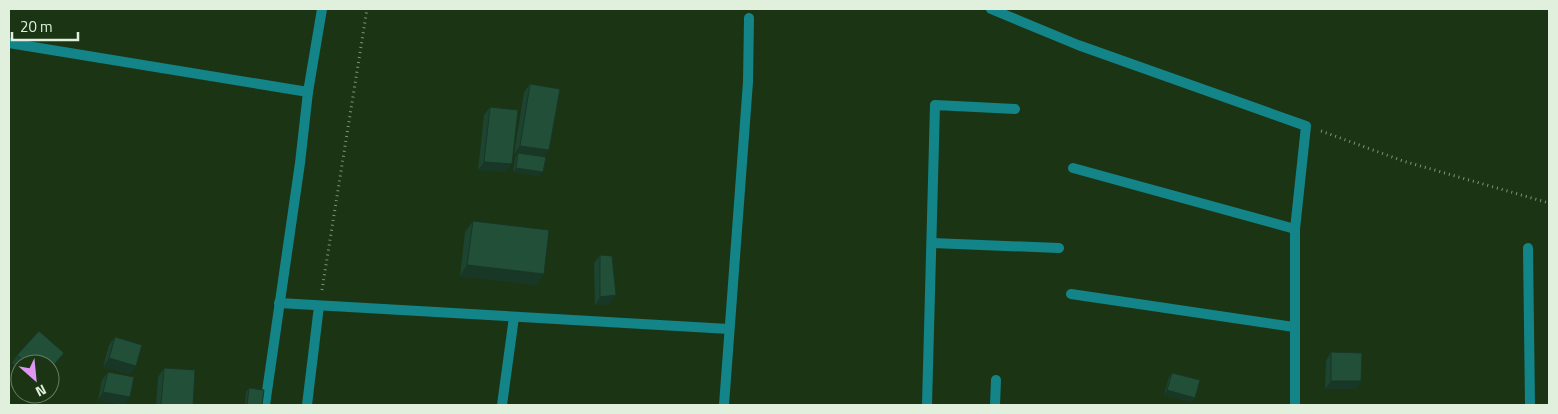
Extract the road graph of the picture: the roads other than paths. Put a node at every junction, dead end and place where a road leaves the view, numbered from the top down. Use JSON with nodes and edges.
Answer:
{"nodes":[{"id":1,"x":322,"y":9,"type":"edge"},
{"id":2,"x":992,"y":9,"type":"edge"},
{"id":3,"x":749,"y":18,"type":"dead end"},
{"id":4,"x":9,"y":43,"type":"edge"},
{"id":5,"x":308,"y":92,"type":"junction"},
{"id":6,"x":1015,"y":109,"type":"dead end"},
{"id":7,"x":1073,"y":168,"type":"dead end"},
{"id":8,"x":1295,"y":229,"type":"junction"},
{"id":9,"x":932,"y":243,"type":"junction"},
{"id":10,"x":1059,"y":248,"type":"dead end"},
{"id":11,"x":1528,"y":248,"type":"dead end"},
{"id":12,"x":1071,"y":294,"type":"dead end"},
{"id":13,"x":279,"y":303,"type":"junction"},
{"id":14,"x":319,"y":306,"type":"junction"},
{"id":15,"x":514,"y":316,"type":"junction"},
{"id":16,"x":1294,"y":327,"type":"junction"},
{"id":17,"x":729,"y":329,"type":"junction"},
{"id":18,"x":996,"y":380,"type":"dead end"},
{"id":19,"x":265,"y":405,"type":"edge"},
{"id":20,"x":307,"y":405,"type":"edge"},
{"id":21,"x":502,"y":405,"type":"edge"},
{"id":22,"x":724,"y":405,"type":"edge"},
{"id":23,"x":927,"y":405,"type":"edge"},
{"id":24,"x":995,"y":405,"type":"edge"},
{"id":25,"x":1295,"y":405,"type":"edge"},
{"id":26,"x":1530,"y":405,"type":"edge"}],
"edges":[{"from":1,"to":5,"type":"street"},
{"from":2,"to":8,"type":"street"},
{"from":3,"to":17,"type":"street"},
{"from":4,"to":5,"type":"street"},
{"from":5,"to":13,"type":"street"},
{"from":6,"to":9,"type":"street"},
{"from":7,"to":8,"type":"street"},
{"from":8,"to":16,"type":"street"},
{"from":9,"to":10,"type":"street"},
{"from":9,"to":23,"type":"street"},
{"from":11,"to":26,"type":"street"},
{"from":12,"to":16,"type":"street"},
{"from":13,"to":14,"type":"street"},
{"from":13,"to":19,"type":"street"},
{"from":14,"to":15,"type":"street"},
{"from":14,"to":20,"type":"street"},
{"from":15,"to":17,"type":"street"},
{"from":15,"to":21,"type":"street"},
{"from":16,"to":25,"type":"street"},
{"from":17,"to":22,"type":"street"},
{"from":18,"to":24,"type":"street"}]}
